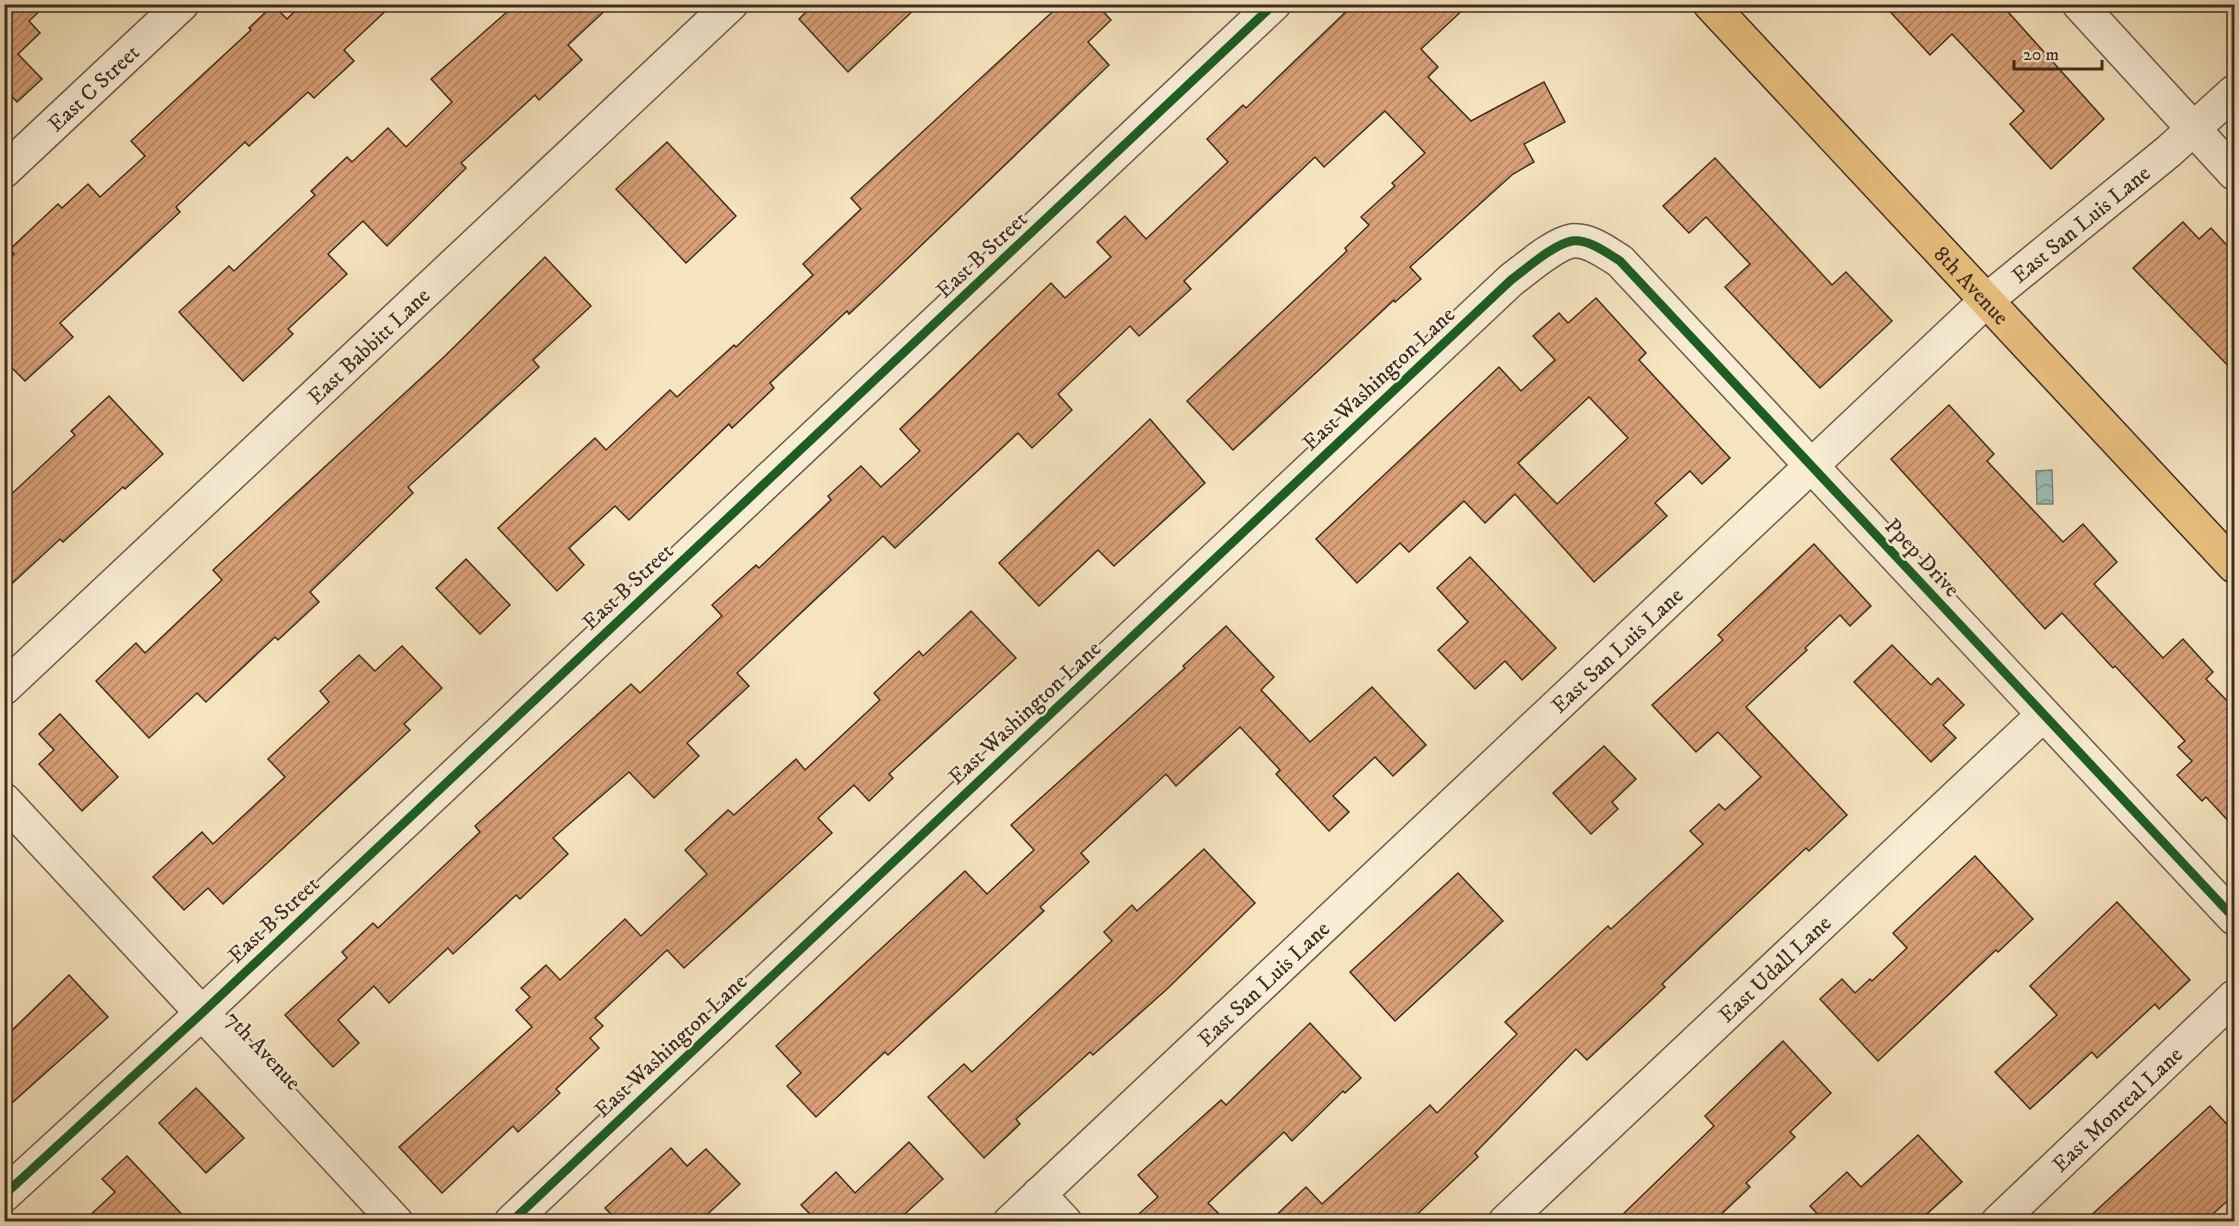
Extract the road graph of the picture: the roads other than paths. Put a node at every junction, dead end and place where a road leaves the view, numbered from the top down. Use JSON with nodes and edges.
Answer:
{"nodes":[{"id":1,"x":182,"y":4,"type":"edge"},
{"id":2,"x":731,"y":4,"type":"edge"},
{"id":3,"x":1274,"y":4,"type":"edge"},
{"id":4,"x":1710,"y":4,"type":"edge"},
{"id":5,"x":2079,"y":4,"type":"edge"},
{"id":6,"x":2235,"y":92,"type":"edge"},
{"id":7,"x":2194,"y":130,"type":"junction"},
{"id":8,"x":4,"y":171,"type":"edge"},
{"id":9,"x":2235,"y":172,"type":"edge"},
{"id":10,"x":1572,"y":241,"type":"joint"},
{"id":11,"x":1987,"y":300,"type":"junction"},
{"id":12,"x":1812,"y":466,"type":"junction"},
{"id":13,"x":2235,"y":566,"type":"edge"},
{"id":14,"x":4,"y":688,"type":"edge"},
{"id":15,"x":2043,"y":715,"type":"junction"},
{"id":16,"x":4,"y":800,"type":"edge"},
{"id":17,"x":2235,"y":918,"type":"edge"},
{"id":18,"x":2235,"y":997,"type":"edge"},
{"id":19,"x":202,"y":1013,"type":"junction"},
{"id":20,"x":1039,"y":1194,"type":"junction"},
{"id":21,"x":4,"y":1195,"type":"edge"},
{"id":22,"x":396,"y":1221,"type":"edge"},
{"id":23,"x":511,"y":1221,"type":"edge"},
{"id":24,"x":1010,"y":1221,"type":"edge"},
{"id":25,"x":1065,"y":1221,"type":"edge"},
{"id":26,"x":1505,"y":1221,"type":"edge"},
{"id":27,"x":1998,"y":1221,"type":"edge"}],
"edges":[{"from":1,"to":8,"type":"street","name":"East C Street"},
{"from":2,"to":14,"type":"street","name":"East Babbitt Lane"},
{"from":3,"to":19,"type":"street","name":"East B Street"},
{"from":4,"to":11,"type":"main road","name":"8th Avenue"},
{"from":5,"to":7,"type":"street"},
{"from":6,"to":7,"type":"street","name":"East San Luis Lane"},
{"from":7,"to":9,"type":"street"},
{"from":7,"to":11,"type":"street","name":"East San Luis Lane"},
{"from":10,"to":12,"type":"street","name":"Ppep Drive"},
{"from":10,"to":23,"type":"street","name":"East Washington Lane"},
{"from":11,"to":12,"type":"street","name":"East San Luis Lane"},
{"from":11,"to":13,"type":"main road","name":"8th Avenue"},
{"from":12,"to":15,"type":"street","name":"Ppep Drive"},
{"from":12,"to":20,"type":"street","name":"East San Luis Lane"},
{"from":15,"to":17,"type":"street","name":"Ppep Drive"},
{"from":15,"to":26,"type":"street","name":"East Udall Lane"},
{"from":16,"to":19,"type":"street","name":"7th Avenue"},
{"from":18,"to":27,"type":"street","name":"East Monreal Lane"},
{"from":19,"to":21,"type":"street","name":"East B Street"},
{"from":19,"to":22,"type":"street","name":"7th Avenue"},
{"from":20,"to":24,"type":"street","name":"East San Luis Lane"},
{"from":20,"to":25,"type":"street"}]}
